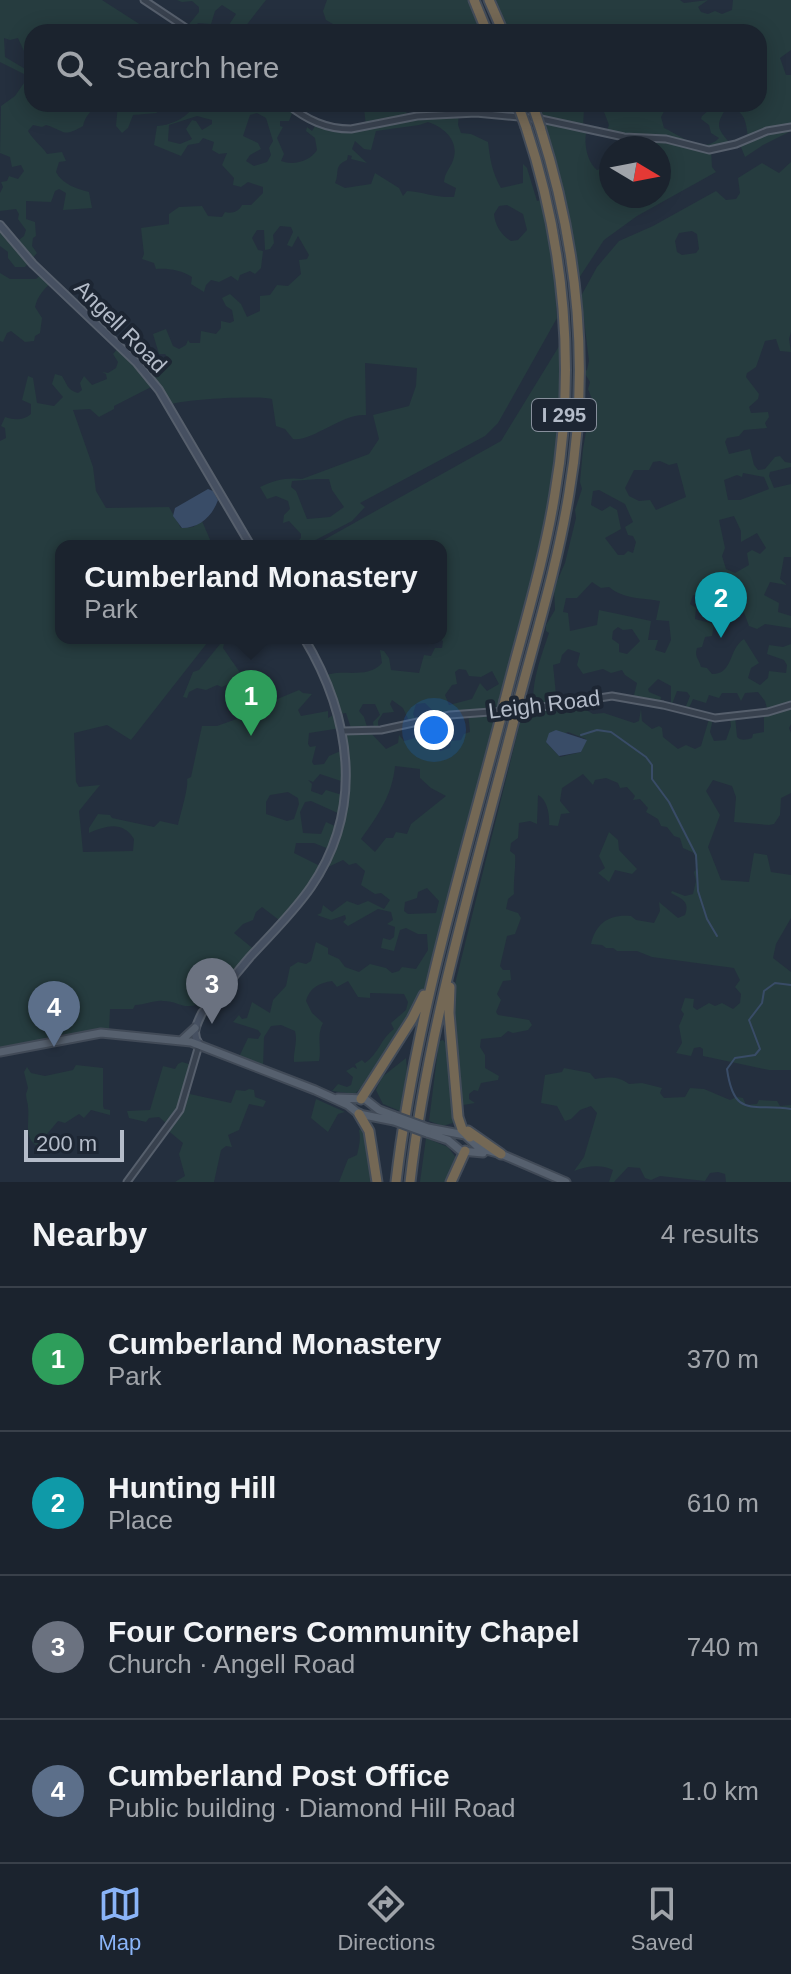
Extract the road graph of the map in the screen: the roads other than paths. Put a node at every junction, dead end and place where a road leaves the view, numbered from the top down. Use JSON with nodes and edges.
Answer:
{"nodes":[{"id":1,"x":144,"y":0,"type":"edge"},
{"id":2,"x":474,"y":0,"type":"edge"},
{"id":3,"x":489,"y":0,"type":"edge"},
{"id":4,"x":180,"y":24,"type":"edge"},
{"id":5,"x":484,"y":24,"type":"edge"},
{"id":6,"x":500,"y":24,"type":"edge"},
{"id":7,"x":299,"y":112,"type":"edge"},
{"id":8,"x":520,"y":112,"type":"edge"},
{"id":9,"x":535,"y":112,"type":"edge"},
{"id":10,"x":791,"y":127,"type":"edge"},
{"id":11,"x":0,"y":225,"type":"edge"},
{"id":12,"x":248,"y":540,"type":"edge"},
{"id":13,"x":307,"y":644,"type":"edge"},
{"id":14,"x":791,"y":705,"type":"edge"},
{"id":15,"x":343,"y":731,"type":"junction"},
{"id":16,"x":461,"y":925,"type":"junction"},
{"id":17,"x":439,"y":955,"type":"junction"},
{"id":18,"x":195,"y":1028,"type":"junction"},
{"id":19,"x":181,"y":1040,"type":"junction"},
{"id":20,"x":199,"y":1044,"type":"junction"},
{"id":21,"x":0,"y":1052,"type":"edge"},
{"id":22,"x":332,"y":1098,"type":"junction"},
{"id":23,"x":363,"y":1100,"type":"junction"},
{"id":24,"x":457,"y":1102,"type":"junction"},
{"id":25,"x":360,"y":1114,"type":"junction"},
{"id":26,"x":395,"y":1118,"type":"junction"},
{"id":27,"x":427,"y":1130,"type":"junction"},
{"id":28,"x":469,"y":1137,"type":"junction"},
{"id":29,"x":463,"y":1150,"type":"junction"},
{"id":30,"x":502,"y":1156,"type":"junction"},
{"id":31,"x":127,"y":1182,"type":"edge"},
{"id":32,"x":377,"y":1182,"type":"edge"},
{"id":33,"x":396,"y":1182,"type":"edge"},
{"id":34,"x":410,"y":1182,"type":"edge"},
{"id":35,"x":451,"y":1182,"type":"edge"},
{"id":36,"x":566,"y":1182,"type":"edge"}],
"edges":[{"from":1,"to":4,"type":"street"},
{"from":2,"to":5,"type":"highway"},
{"from":3,"to":6,"type":"highway"},
{"from":7,"to":10,"type":"street"},
{"from":8,"to":17,"type":"highway","number":"I 295","bridge":true},
{"from":9,"to":16,"type":"highway","number":"I 295","bridge":true},
{"from":11,"to":12,"type":"main road","name":"Angell Road"},
{"from":13,"to":15,"type":"main road"},
{"from":14,"to":15,"type":"street","name":"Leigh Road"},
{"from":15,"to":18,"type":"main road"},
{"from":16,"to":24,"type":"highway"},
{"from":16,"to":34,"type":"highway","number":"I 295"},
{"from":17,"to":23,"type":"highway"},
{"from":17,"to":33,"type":"highway","number":"I 295"},
{"from":18,"to":19,"type":"main road"},
{"from":18,"to":20,"type":"main road"},
{"from":19,"to":20,"type":"main road"},
{"from":19,"to":21,"type":"main road"},
{"from":20,"to":22,"type":"main road"},
{"from":20,"to":31,"type":"street"},
{"from":22,"to":23,"type":"main road"},
{"from":22,"to":25,"type":"main road"},
{"from":23,"to":25,"type":"main road"},
{"from":23,"to":25,"type":"main road"},
{"from":23,"to":26,"type":"main road"},
{"from":24,"to":28,"type":"highway"},
{"from":24,"to":30,"type":"highway"},
{"from":25,"to":26,"type":"main road"},
{"from":25,"to":32,"type":"highway"},
{"from":26,"to":27,"type":"main road","bridge":true},
{"from":27,"to":28,"type":"main road"},
{"from":27,"to":29,"type":"main road"},
{"from":28,"to":29,"type":"main road"},
{"from":28,"to":29,"type":"main road"},
{"from":28,"to":30,"type":"main road"},
{"from":29,"to":30,"type":"main road"},
{"from":29,"to":35,"type":"highway"},
{"from":30,"to":36,"type":"main road"}]}
